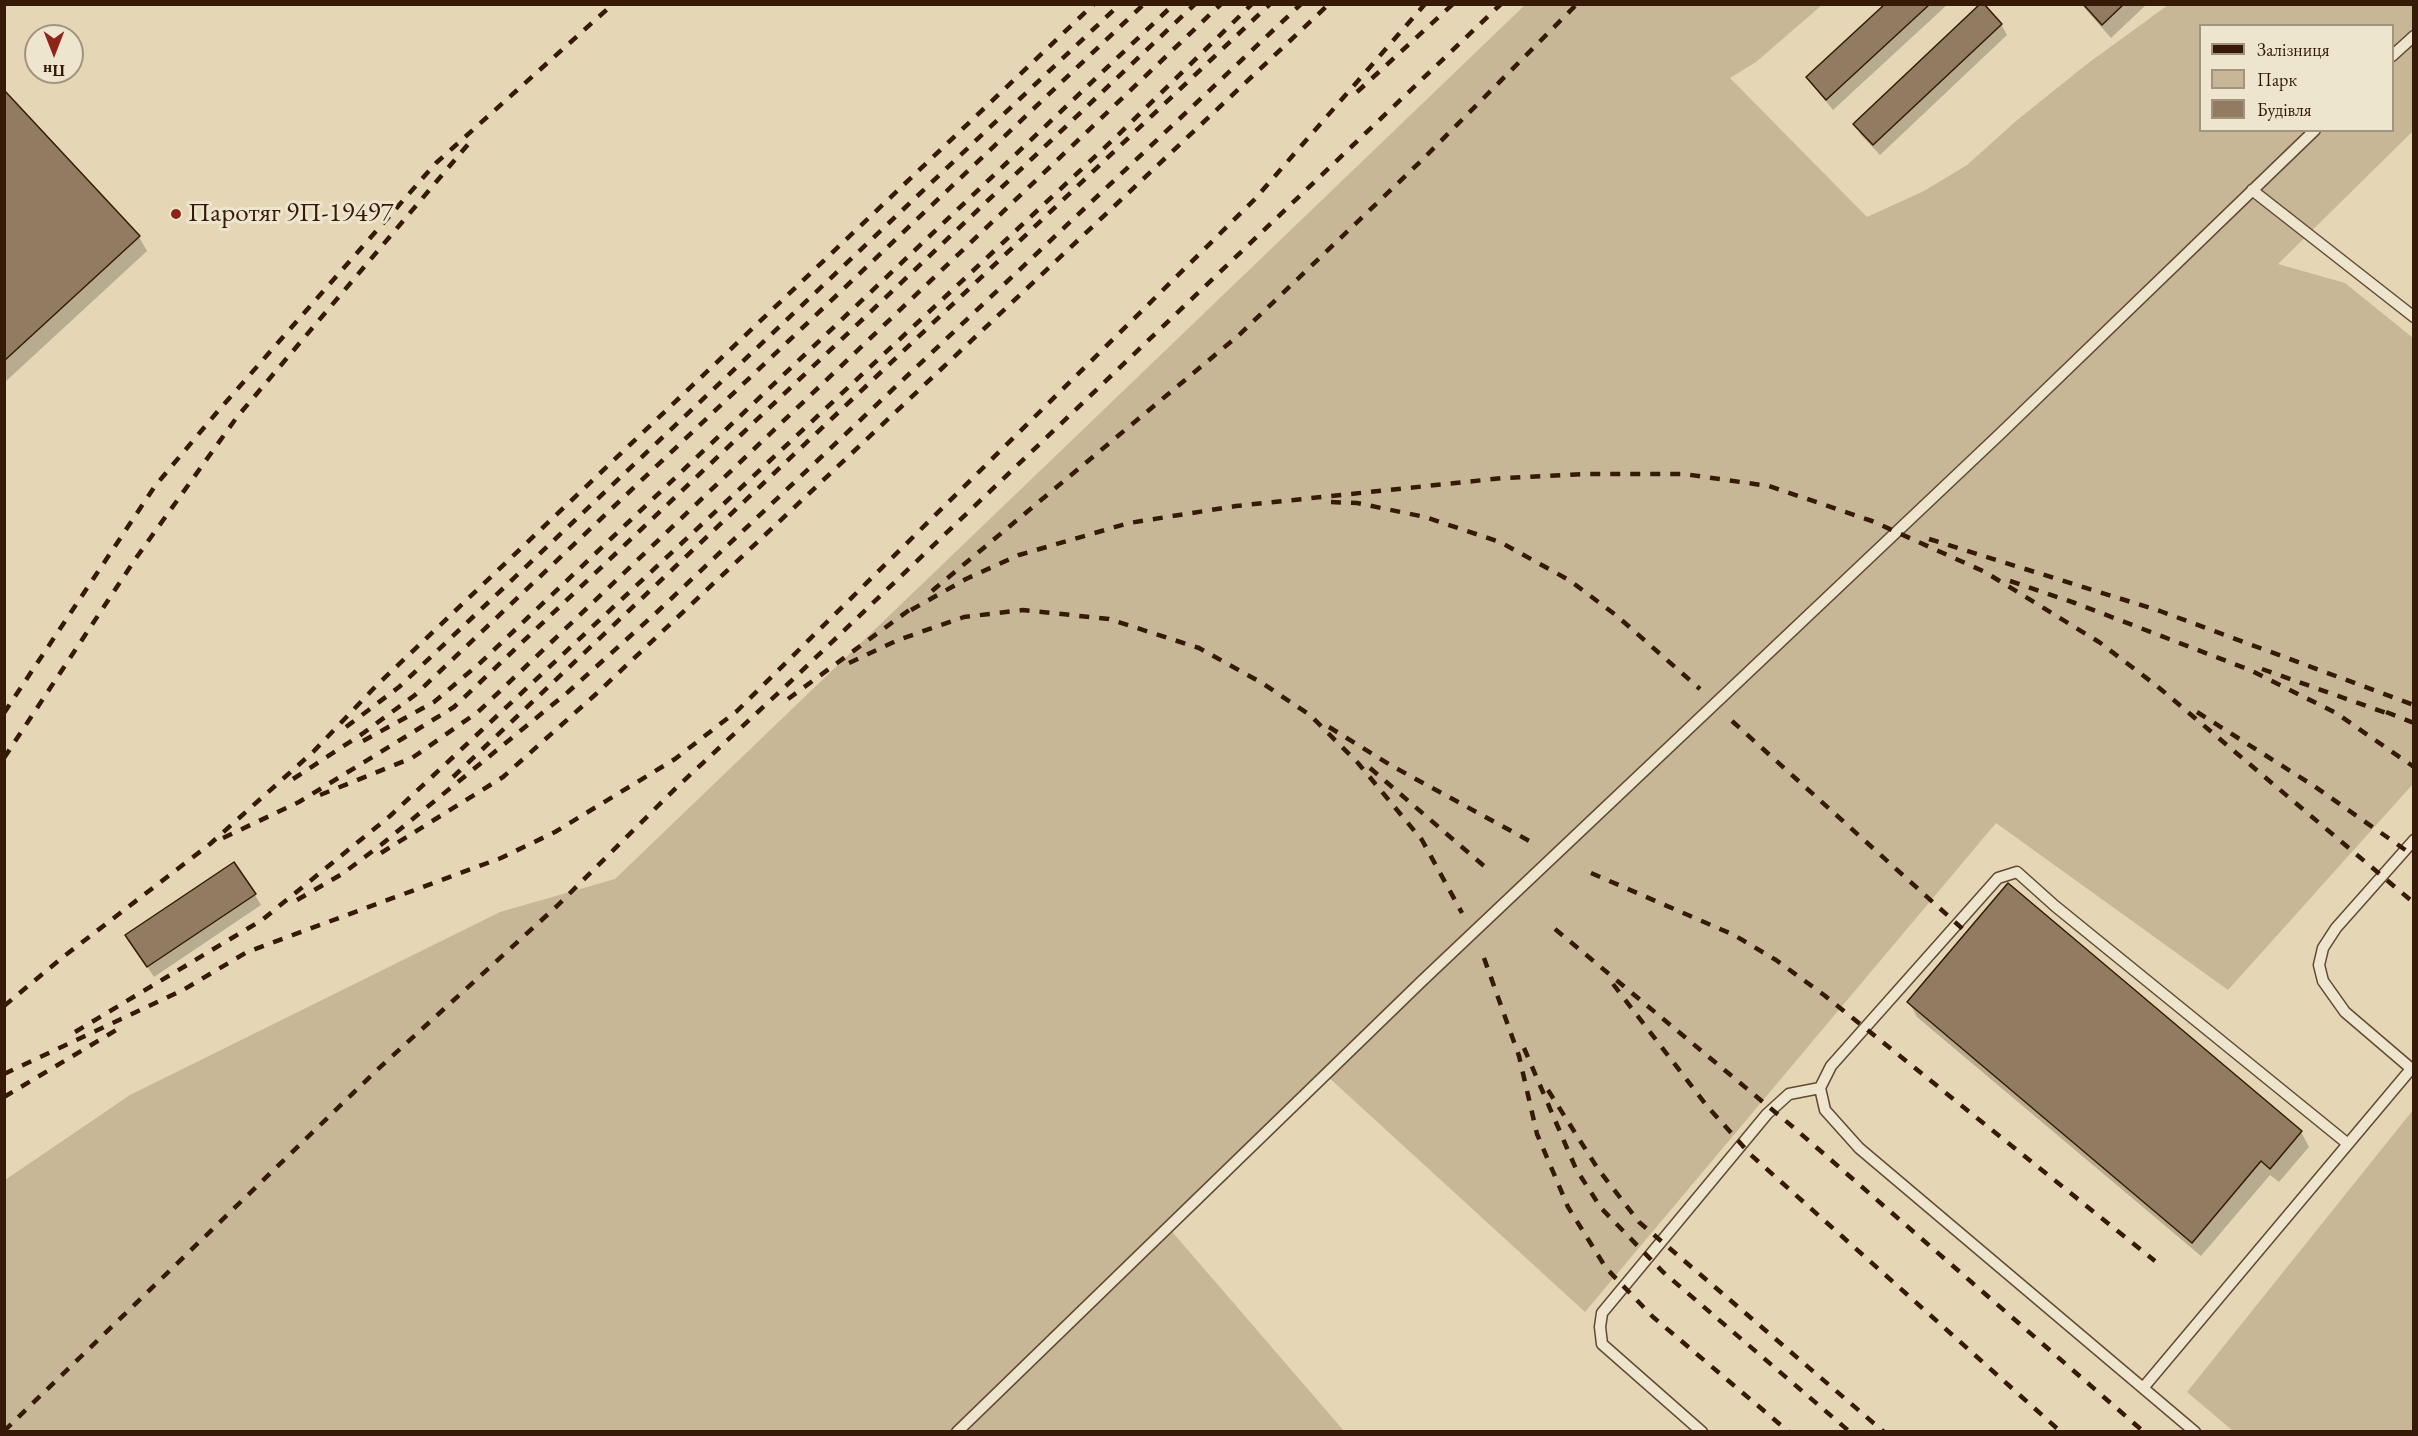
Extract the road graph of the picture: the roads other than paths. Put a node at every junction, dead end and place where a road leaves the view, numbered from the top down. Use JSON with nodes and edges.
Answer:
{"nodes":[{"id":1,"x":2414,"y":36,"type":"edge"},
{"id":2,"x":2394,"y":54,"type":"edge"},
{"id":3,"x":2313,"y":132,"type":"edge"},
{"id":4,"x":2252,"y":190,"type":"junction"},
{"id":5,"x":2414,"y":317,"type":"edge"},
{"id":6,"x":2414,"y":840,"type":"edge"},
{"id":7,"x":2412,"y":1070,"type":"edge"},
{"id":8,"x":1820,"y":1088,"type":"junction"},
{"id":9,"x":2348,"y":1144,"type":"junction"},
{"id":10,"x":2144,"y":1388,"type":"junction"},
{"id":11,"x":957,"y":1431,"type":"edge"},
{"id":12,"x":1701,"y":1431,"type":"edge"},
{"id":13,"x":2195,"y":1431,"type":"edge"}],
"edges":[{"from":1,"to":2,"type":"lane"},
{"from":3,"to":4,"type":"lane"},
{"from":4,"to":5,"type":"lane"},
{"from":4,"to":11,"type":"lane"},
{"from":6,"to":7,"type":"lane"},
{"from":7,"to":9,"type":"lane"},
{"from":8,"to":9,"type":"lane"},
{"from":8,"to":10,"type":"lane"},
{"from":8,"to":12,"type":"lane"},
{"from":9,"to":10,"type":"lane"},
{"from":10,"to":13,"type":"lane"}]}
